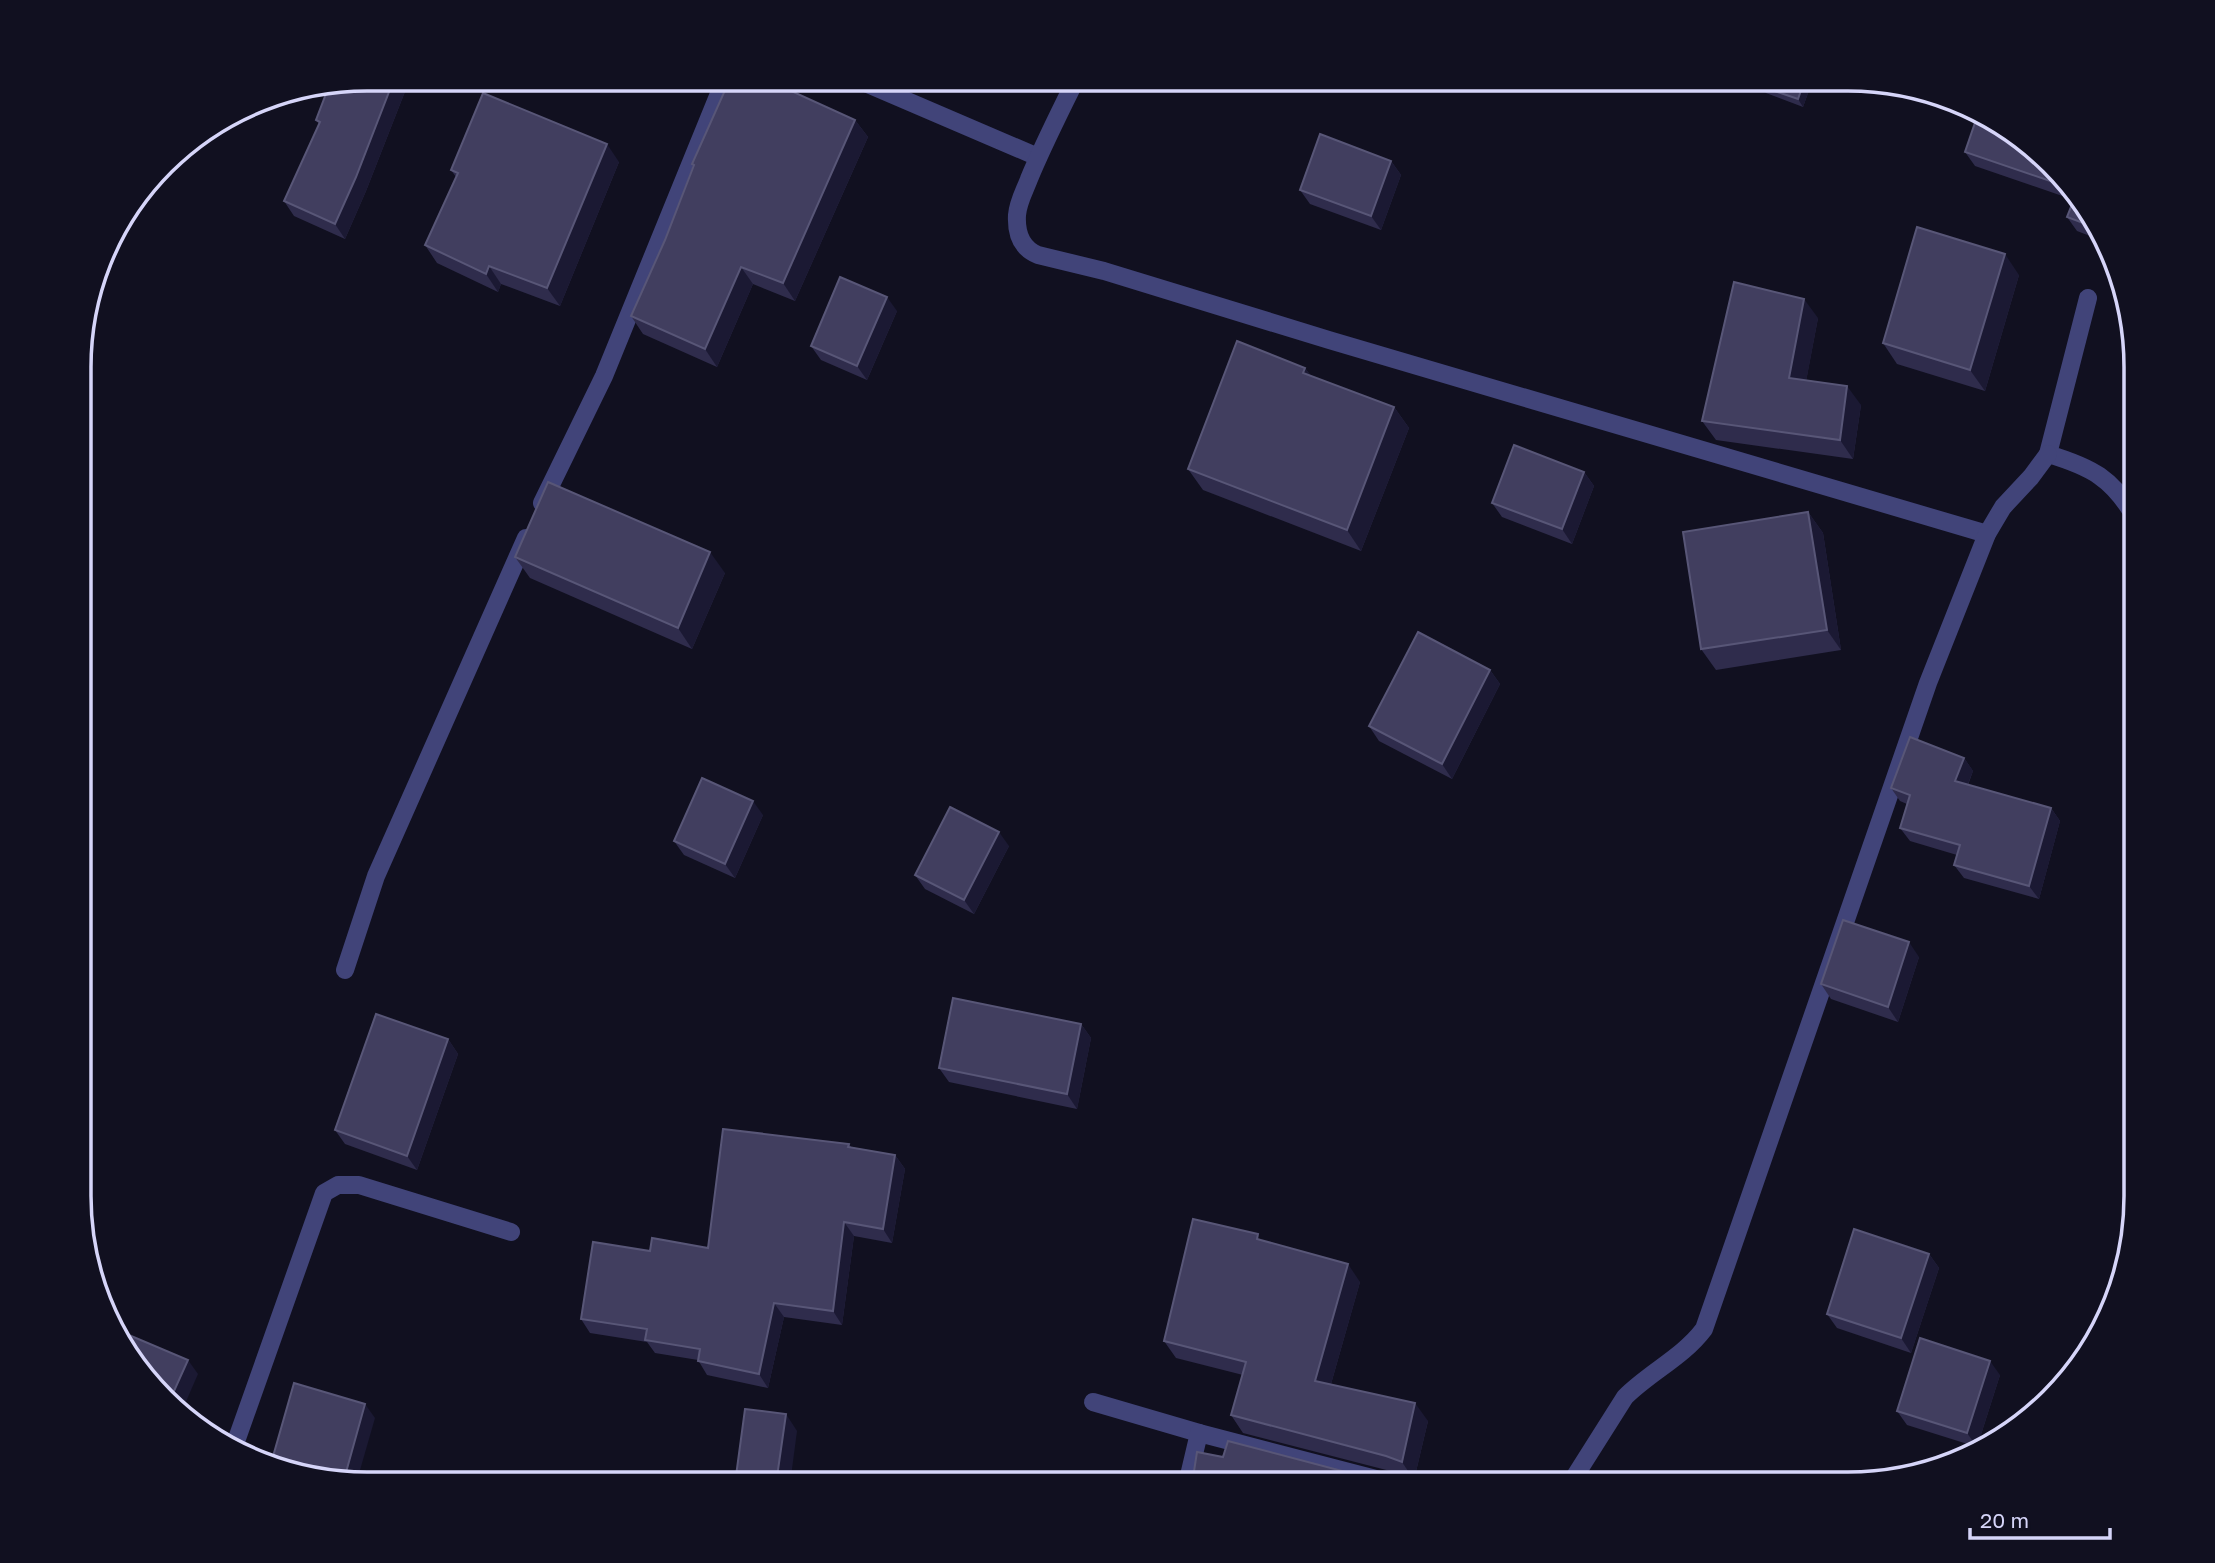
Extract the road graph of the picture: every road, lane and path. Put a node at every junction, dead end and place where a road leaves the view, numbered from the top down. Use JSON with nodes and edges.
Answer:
{"nodes":[{"id":1,"x":720,"y":91,"type":"edge"},
{"id":2,"x":884,"y":91,"type":"edge"},
{"id":3,"x":1070,"y":91,"type":"edge"},
{"id":4,"x":1038,"y":157,"type":"junction"},
{"id":5,"x":2088,"y":298,"type":"dead end"},
{"id":6,"x":2048,"y":454,"type":"junction"},
{"id":7,"x":2124,"y":500,"type":"edge"},
{"id":8,"x":1987,"y":534,"type":"junction"},
{"id":9,"x":345,"y":970,"type":"dead end"},
{"id":10,"x":511,"y":1232,"type":"dead end"},
{"id":11,"x":1093,"y":1402,"type":"dead end"},
{"id":12,"x":1199,"y":1433,"type":"junction"},
{"id":13,"x":237,"y":1439,"type":"edge"},
{"id":14,"x":1190,"y":1472,"type":"edge"},
{"id":15,"x":1349,"y":1472,"type":"edge"},
{"id":16,"x":1578,"y":1472,"type":"edge"}],
"edges":[{"from":1,"to":9,"type":"street"},
{"from":2,"to":4,"type":"street"},
{"from":3,"to":4,"type":"street"},
{"from":4,"to":8,"type":"street"},
{"from":5,"to":6,"type":"street"},
{"from":6,"to":7,"type":"street"},
{"from":6,"to":8,"type":"street"},
{"from":8,"to":16,"type":"street"},
{"from":10,"to":13,"type":"street"},
{"from":11,"to":12,"type":"street"},
{"from":12,"to":14,"type":"street"},
{"from":12,"to":15,"type":"street"}]}
